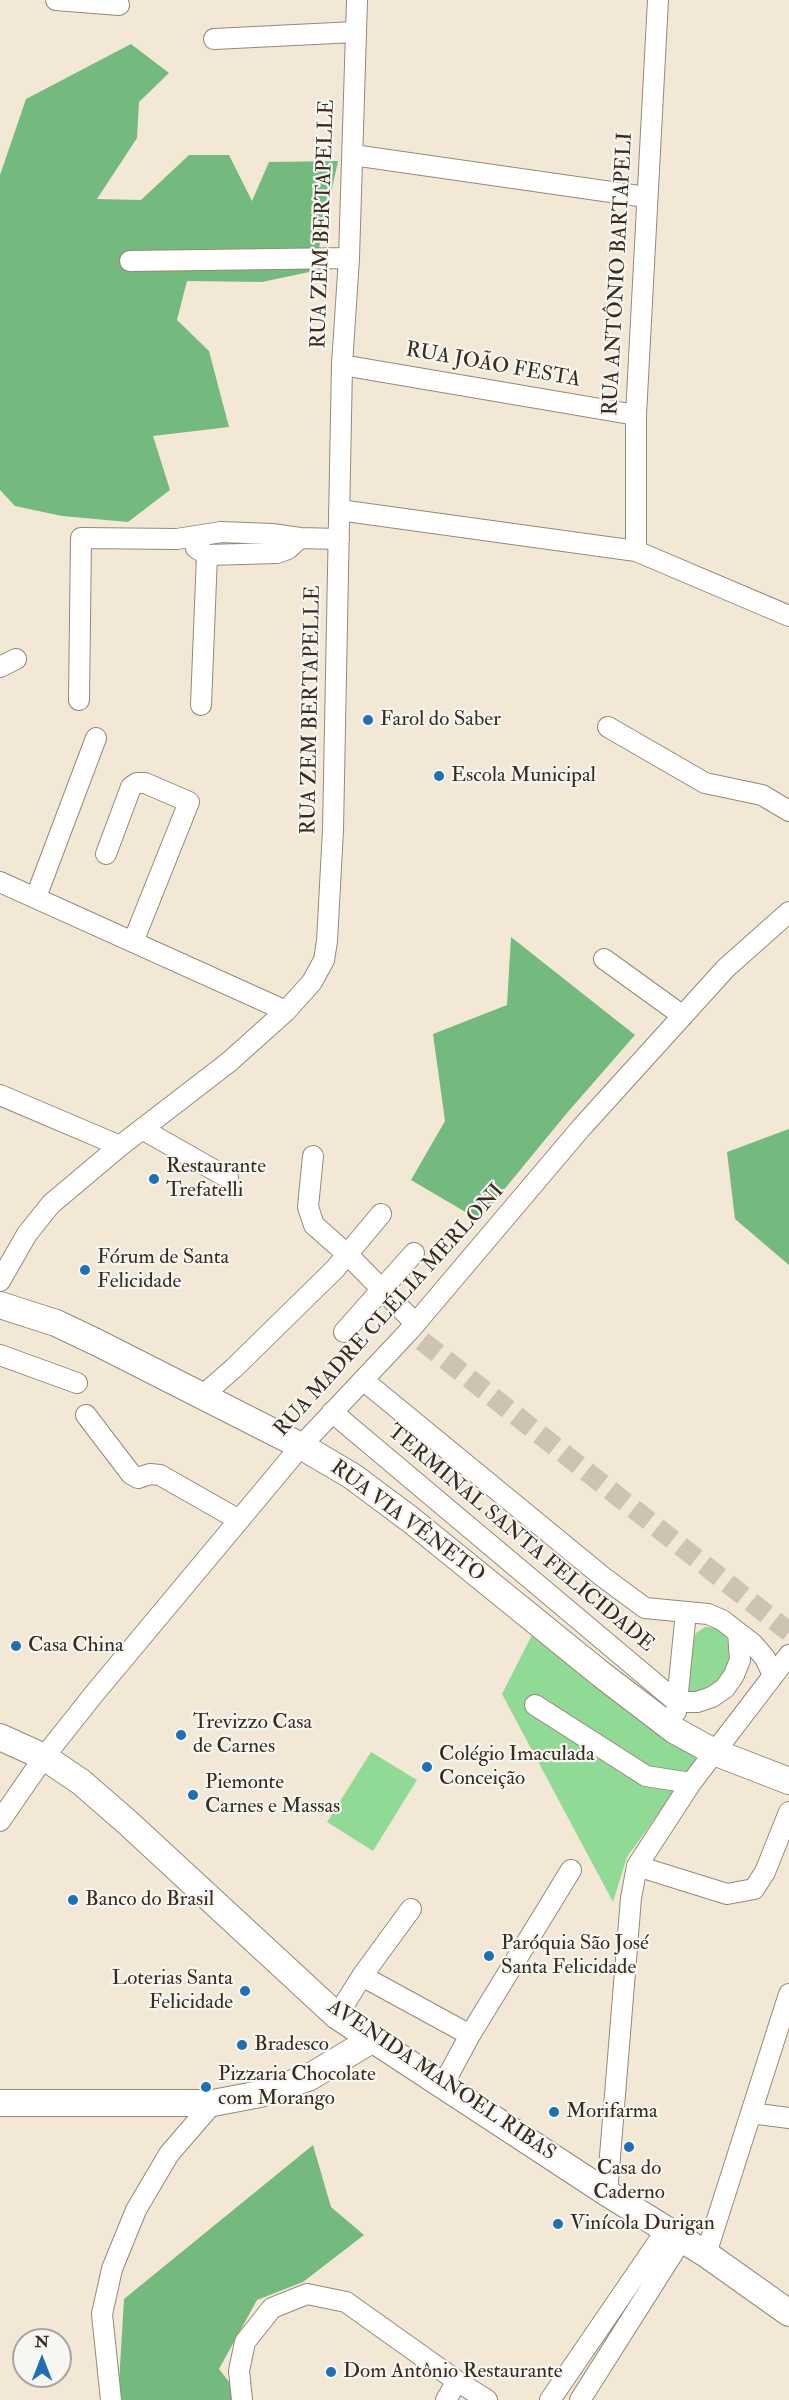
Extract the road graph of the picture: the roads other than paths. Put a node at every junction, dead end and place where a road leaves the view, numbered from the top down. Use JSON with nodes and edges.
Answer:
{"nodes":[{"id":1,"x":56,"y":0,"type":"edge"},
{"id":2,"x":357,"y":0,"type":"edge"},
{"id":3,"x":658,"y":0,"type":"edge"},
{"id":4,"x":119,"y":5,"type":"dead end"},
{"id":5,"x":355,"y":32,"type":"junction"},
{"id":6,"x":213,"y":39,"type":"dead end"},
{"id":7,"x":352,"y":156,"type":"junction"},
{"id":8,"x":646,"y":197,"type":"junction"},
{"id":9,"x":349,"y":258,"type":"junction"},
{"id":10,"x":130,"y":261,"type":"dead end"},
{"id":11,"x":342,"y":365,"type":"junction"},
{"id":12,"x":636,"y":415,"type":"junction"},
{"id":13,"x":339,"y":510,"type":"junction"},
{"id":14,"x":300,"y":538,"type":"junction"},
{"id":15,"x":177,"y":539,"type":"junction"},
{"id":16,"x":339,"y":539,"type":"junction"},
{"id":17,"x":636,"y":551,"type":"junction"},
{"id":18,"x":207,"y":555,"type":"junction"},
{"id":19,"x":789,"y":616,"type":"edge"},
{"id":20,"x":79,"y":700,"type":"dead end"},
{"id":21,"x":201,"y":705,"type":"dead end"},
{"id":22,"x":608,"y":727,"type":"dead end"},
{"id":23,"x":96,"y":738,"type":"dead end"},
{"id":24,"x":789,"y":811,"type":"edge"},
{"id":25,"x":106,"y":854,"type":"dead end"},
{"id":26,"x":0,"y":882,"type":"edge"},
{"id":27,"x":36,"y":897,"type":"junction"},
{"id":28,"x":789,"y":912,"type":"edge"},
{"id":29,"x":134,"y":942,"type":"junction"},
{"id":30,"x":604,"y":959,"type":"dead end"},
{"id":31,"x":286,"y":1011,"type":"junction"},
{"id":32,"x":683,"y":1016,"type":"junction"},
{"id":33,"x":0,"y":1095,"type":"edge"},
{"id":34,"x":142,"y":1130,"type":"junction"},
{"id":35,"x":120,"y":1146,"type":"junction"},
{"id":36,"x":314,"y":1156,"type":"dead end"},
{"id":37,"x":228,"y":1178,"type":"dead end"},
{"id":38,"x":381,"y":1214,"type":"dead end"},
{"id":39,"x":414,"y":1253,"type":"dead end"},
{"id":40,"x":348,"y":1255,"type":"junction"},
{"id":41,"x":0,"y":1281,"type":"edge"},
{"id":42,"x":382,"y":1290,"type":"junction"},
{"id":43,"x":0,"y":1305,"type":"edge"},
{"id":44,"x":415,"y":1331,"type":"junction"},
{"id":45,"x":344,"y":1332,"type":"dead end"},
{"id":46,"x":0,"y":1355,"type":"edge"},
{"id":47,"x":363,"y":1380,"type":"junction"},
{"id":48,"x":77,"y":1383,"type":"dead end"},
{"id":49,"x":202,"y":1396,"type":"junction"},
{"id":50,"x":332,"y":1412,"type":"junction"},
{"id":51,"x":86,"y":1415,"type":"dead end"},
{"id":52,"x":301,"y":1446,"type":"junction"},
{"id":53,"x":239,"y":1520,"type":"junction"},
{"id":54,"x":686,"y":1612,"type":"junction"},
{"id":55,"x":738,"y":1633,"type":"junction"},
{"id":56,"x":789,"y":1655,"type":"edge"},
{"id":57,"x":773,"y":1675,"type":"junction"},
{"id":58,"x":677,"y":1702,"type":"junction"},
{"id":59,"x":536,"y":1705,"type":"dead end"},
{"id":60,"x":674,"y":1730,"type":"junction"},
{"id":61,"x":0,"y":1737,"type":"edge"},
{"id":62,"x":714,"y":1752,"type":"junction"},
{"id":63,"x":44,"y":1757,"type":"junction"},
{"id":64,"x":789,"y":1781,"type":"edge"},
{"id":65,"x":691,"y":1783,"type":"junction"},
{"id":66,"x":789,"y":1812,"type":"edge"},
{"id":67,"x":0,"y":1821,"type":"edge"},
{"id":68,"x":637,"y":1866,"type":"junction"},
{"id":69,"x":571,"y":1870,"type":"dead end"},
{"id":70,"x":411,"y":1909,"type":"dead end"},
{"id":71,"x":362,"y":1976,"type":"junction"},
{"id":72,"x":789,"y":1994,"type":"edge"},
{"id":73,"x":337,"y":2016,"type":"junction"},
{"id":74,"x":470,"y":2035,"type":"junction"},
{"id":75,"x":374,"y":2039,"type":"junction"},
{"id":76,"x":443,"y":2085,"type":"junction"},
{"id":77,"x":0,"y":2103,"type":"edge"},
{"id":78,"x":213,"y":2103,"type":"junction"},
{"id":79,"x":751,"y":2113,"type":"junction"},
{"id":80,"x":789,"y":2118,"type":"edge"},
{"id":81,"x":607,"y":2193,"type":"junction"},
{"id":82,"x":675,"y":2234,"type":"junction"},
{"id":83,"x":706,"y":2254,"type":"junction"},
{"id":84,"x":789,"y":2313,"type":"edge"},
{"id":85,"x":457,"y":2381,"type":"junction"},
{"id":86,"x":111,"y":2400,"type":"edge"},
{"id":87,"x":242,"y":2400,"type":"edge"},
{"id":88,"x":446,"y":2400,"type":"edge"},
{"id":89,"x":486,"y":2400,"type":"edge"},
{"id":90,"x":550,"y":2400,"type":"edge"},
{"id":91,"x":580,"y":2400,"type":"edge"}],
"edges":[{"from":1,"to":4,"type":"street"},
{"from":2,"to":5,"type":"street","name":"RUA ZEM BERTAPELLE"},
{"from":3,"to":8,"type":"street","name":"RUA ANTÔNIO BARTAPELI"},
{"from":5,"to":6,"type":"street"},
{"from":5,"to":7,"type":"street","name":"RUA ZEM BERTAPELLE"},
{"from":7,"to":8,"type":"street"},
{"from":7,"to":9,"type":"street","name":"RUA ZEM BERTAPELLE"},
{"from":8,"to":12,"type":"street","name":"RUA ANTÔNIO BARTAPELI"},
{"from":9,"to":10,"type":"street"},
{"from":9,"to":11,"type":"street","name":"RUA ZEM BERTAPELLE"},
{"from":11,"to":12,"type":"street","name":"RUA JOÃO FESTA"},
{"from":11,"to":13,"type":"street","name":"RUA ZEM BERTAPELLE"},
{"from":12,"to":17,"type":"street","name":"RUA ANTÔNIO BARTAPELI"},
{"from":13,"to":16,"type":"street","name":"RUA ZEM BERTAPELLE"},
{"from":13,"to":17,"type":"street"},
{"from":14,"to":15,"type":"street"},
{"from":14,"to":16,"type":"street"},
{"from":14,"to":18,"type":"street"},
{"from":15,"to":18,"type":"street"},
{"from":15,"to":20,"type":"street"},
{"from":16,"to":31,"type":"street","name":"RUA ZEM BERTAPELLE"},
{"from":17,"to":19,"type":"street"},
{"from":18,"to":21,"type":"street"},
{"from":22,"to":24,"type":"street"},
{"from":23,"to":27,"type":"street"},
{"from":25,"to":29,"type":"street"},
{"from":26,"to":27,"type":"street"},
{"from":27,"to":29,"type":"street"},
{"from":28,"to":32,"type":"street","name":"RUA MADRE CLÉLIA MERLONI"},
{"from":29,"to":31,"type":"street"},
{"from":30,"to":32,"type":"street"},
{"from":31,"to":34,"type":"street","name":"RUA ZEM BERTAPELLE"},
{"from":32,"to":44,"type":"street","name":"RUA MADRE CLÉLIA MERLONI"},
{"from":33,"to":35,"type":"street"},
{"from":34,"to":35,"type":"street","name":"RUA ZEM BERTAPELLE"},
{"from":34,"to":37,"type":"street"},
{"from":35,"to":41,"type":"street","name":"RUA ZEM BERTAPELLE"},
{"from":36,"to":40,"type":"street"},
{"from":38,"to":40,"type":"street"},
{"from":39,"to":42,"type":"street"},
{"from":40,"to":42,"type":"street"},
{"from":40,"to":49,"type":"street"},
{"from":42,"to":44,"type":"street"},
{"from":42,"to":45,"type":"street"},
{"from":43,"to":49,"type":"main road","name":"RUA VIA VÊNETO"},
{"from":44,"to":47,"type":"street","name":"RUA MADRE CLÉLIA MERLONI"},
{"from":46,"to":48,"type":"street"},
{"from":47,"to":50,"type":"street","name":"RUA MADRE CLÉLIA MERLONI"},
{"from":47,"to":54,"type":"street","name":"TERMINAL SANTA FELICIDADE"},
{"from":49,"to":52,"type":"main road","name":"RUA VIA VÊNETO"},
{"from":50,"to":52,"type":"street","name":"RUA MADRE CLÉLIA MERLONI"},
{"from":50,"to":58,"type":"street","name":"TERMINAL SANTA FELICIDADE"},
{"from":51,"to":53,"type":"street"},
{"from":52,"to":53,"type":"street","name":"RUA MADRE CLÉLIA MERLONI"},
{"from":52,"to":60,"type":"main road","name":"RUA VIA VÊNETO"},
{"from":53,"to":63,"type":"street","name":"RUA MADRE CLÉLIA MERLONI"},
{"from":54,"to":55,"type":"street","name":"TERMINAL SANTA FELICIDADE"},
{"from":54,"to":58,"type":"street","name":"TERMINAL SANTA FELICIDADE"},
{"from":55,"to":57,"type":"street","name":"TERMINAL SANTA FELICIDADE"},
{"from":55,"to":58,"type":"street"},
{"from":56,"to":57,"type":"street"},
{"from":57,"to":62,"type":"street"},
{"from":58,"to":60,"type":"street","name":"TERMINAL SANTA FELICIDADE"},
{"from":59,"to":65,"type":"street"},
{"from":60,"to":62,"type":"main road","name":"RUA VIA VÊNETO"},
{"from":61,"to":63,"type":"main road","name":"AVENIDA MANOEL RIBAS"},
{"from":62,"to":64,"type":"main road","name":"RUA VIA VÊNETO"},
{"from":62,"to":65,"type":"street"},
{"from":63,"to":67,"type":"street","name":"RUA MADRE CLÉLIA MERLONI"},
{"from":63,"to":73,"type":"main road","name":"AVENIDA MANOEL RIBAS"},
{"from":65,"to":68,"type":"street"},
{"from":66,"to":68,"type":"street"},
{"from":68,"to":81,"type":"street"},
{"from":69,"to":74,"type":"street"},
{"from":70,"to":71,"type":"street"},
{"from":71,"to":73,"type":"street"},
{"from":71,"to":74,"type":"street"},
{"from":72,"to":79,"type":"street"},
{"from":73,"to":75,"type":"main road","name":"AVENIDA MANOEL RIBAS"},
{"from":74,"to":76,"type":"street"},
{"from":75,"to":76,"type":"main road","name":"AVENIDA MANOEL RIBAS"},
{"from":75,"to":78,"type":"main road"},
{"from":76,"to":81,"type":"main road","name":"AVENIDA MANOEL RIBAS"},
{"from":77,"to":78,"type":"main road"},
{"from":78,"to":86,"type":"street"},
{"from":79,"to":80,"type":"street"},
{"from":79,"to":83,"type":"street"},
{"from":81,"to":82,"type":"main road","name":"AVENIDA MANOEL RIBAS"},
{"from":82,"to":83,"type":"main road","name":"AVENIDA MANOEL RIBAS"},
{"from":82,"to":90,"type":"street"},
{"from":82,"to":91,"type":"street"},
{"from":83,"to":84,"type":"main road","name":"AVENIDA MANOEL RIBAS"},
{"from":85,"to":87,"type":"street"},
{"from":85,"to":88,"type":"street"},
{"from":85,"to":89,"type":"street"}]}
